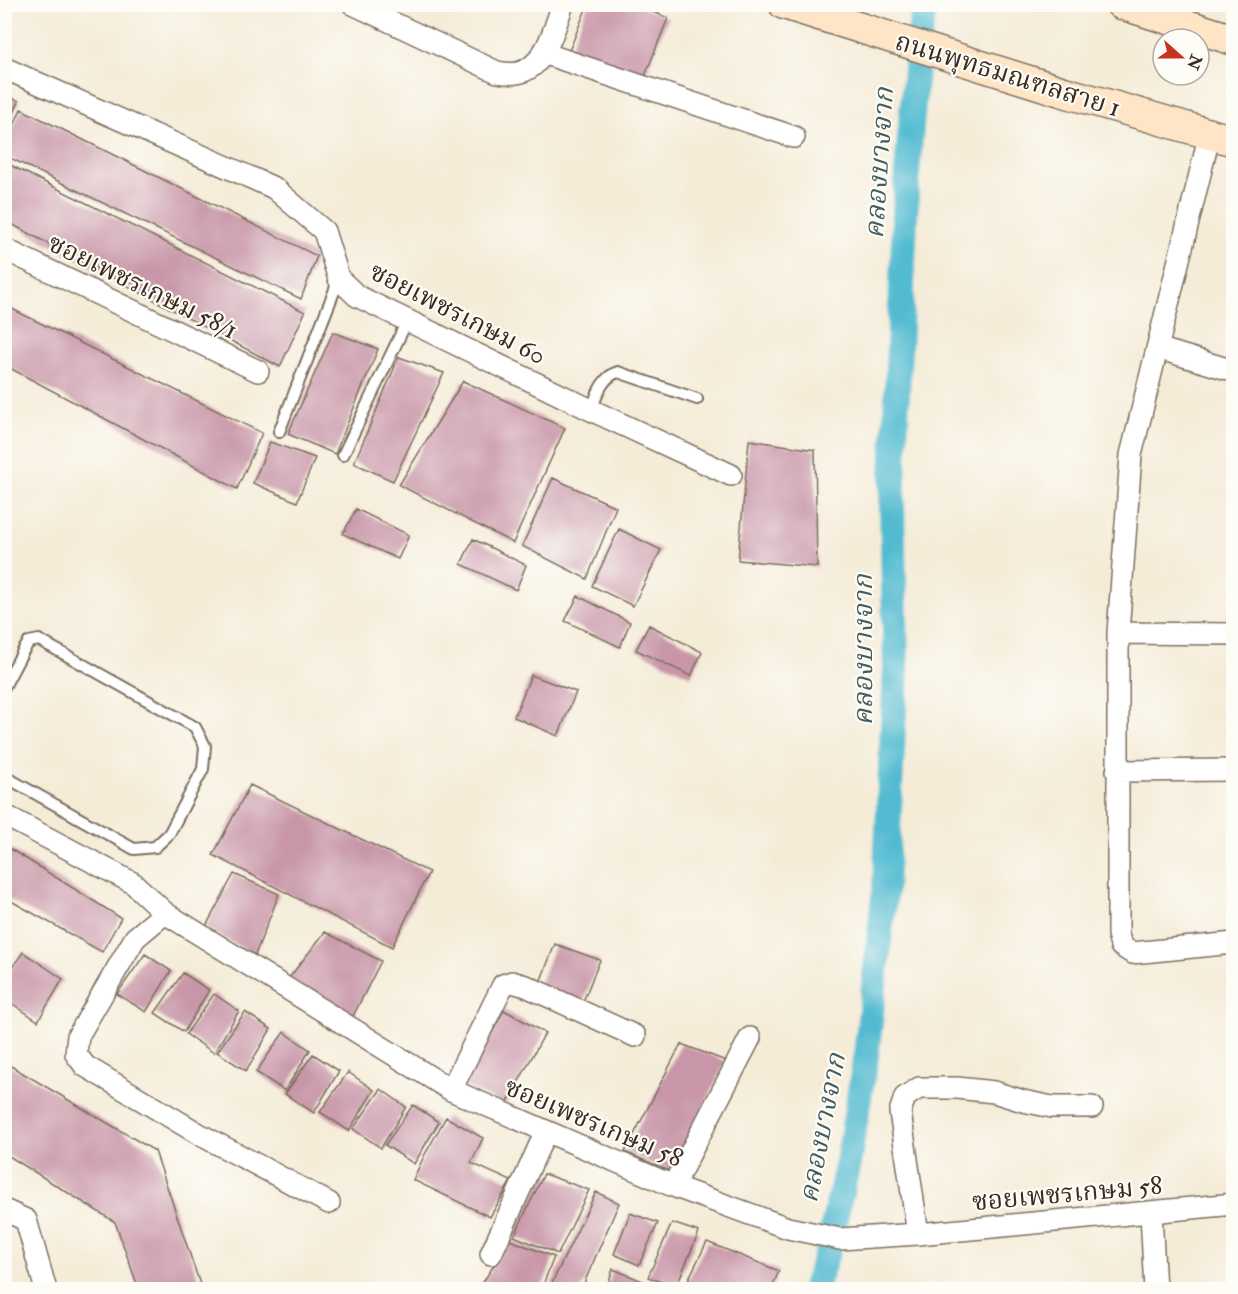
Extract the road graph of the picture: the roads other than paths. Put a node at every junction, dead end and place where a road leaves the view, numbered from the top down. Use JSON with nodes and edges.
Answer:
{"nodes":[{"id":1,"x":353,"y":4,"type":"edge"},
{"id":2,"x":563,"y":4,"type":"edge"},
{"id":3,"x":1121,"y":4,"type":"edge"},
{"id":4,"x":794,"y":8,"type":"edge"},
{"id":5,"x":1163,"y":11,"type":"edge"},
{"id":6,"x":1233,"y":40,"type":"edge"},
{"id":7,"x":543,"y":53,"type":"junction"},
{"id":8,"x":4,"y":68,"type":"edge"},
{"id":9,"x":794,"y":137,"type":"dead end"},
{"id":10,"x":1222,"y":137,"type":"edge"},
{"id":11,"x":4,"y":249,"type":"edge"},
{"id":12,"x":339,"y":279,"type":"junction"},
{"id":13,"x":407,"y":321,"type":"junction"},
{"id":14,"x":1157,"y":348,"type":"junction"},
{"id":15,"x":258,"y":371,"type":"dead end"},
{"id":16,"x":1233,"y":371,"type":"edge"},
{"id":17,"x":697,"y":399,"type":"dead end"},
{"id":18,"x":591,"y":410,"type":"junction"},
{"id":19,"x":279,"y":432,"type":"dead end"},
{"id":20,"x":343,"y":455,"type":"dead end"},
{"id":21,"x":731,"y":475,"type":"dead end"},
{"id":22,"x":1118,"y":633,"type":"junction"},
{"id":23,"x":1233,"y":634,"type":"edge"},
{"id":24,"x":4,"y":687,"type":"edge"},
{"id":25,"x":1233,"y":770,"type":"edge"},
{"id":26,"x":1117,"y":771,"type":"junction"},
{"id":27,"x":4,"y":776,"type":"edge"},
{"id":28,"x":4,"y":815,"type":"edge"},
{"id":29,"x":165,"y":913,"type":"junction"},
{"id":30,"x":1233,"y":943,"type":"edge"},
{"id":31,"x":635,"y":1036,"type":"dead end"},
{"id":32,"x":750,"y":1038,"type":"dead end"},
{"id":33,"x":451,"y":1090,"type":"junction"},
{"id":34,"x":1092,"y":1107,"type":"dead end"},
{"id":35,"x":546,"y":1131,"type":"junction"},
{"id":36,"x":673,"y":1186,"type":"junction"},
{"id":37,"x":329,"y":1203,"type":"dead end"},
{"id":38,"x":1233,"y":1204,"type":"edge"},
{"id":39,"x":4,"y":1210,"type":"edge"},
{"id":40,"x":1151,"y":1213,"type":"junction"},
{"id":41,"x":918,"y":1234,"type":"junction"},
{"id":42,"x":491,"y":1254,"type":"dead end"},
{"id":43,"x":46,"y":1290,"type":"edge"},
{"id":44,"x":1155,"y":1290,"type":"edge"}],
"edges":[{"from":1,"to":7,"type":"street"},
{"from":2,"to":7,"type":"street"},
{"from":3,"to":5,"type":"main road"},
{"from":4,"to":10,"type":"main road","name":"ถนนพุทธมณฑลสาย 1"},
{"from":5,"to":6,"type":"main road"},
{"from":7,"to":9,"type":"street"},
{"from":8,"to":12,"type":"street","name":"ซอยเพชรเกษม 60"},
{"from":10,"to":14,"type":"street"},
{"from":11,"to":15,"type":"street","name":"ซอยเพชรเกษม 58/1"},
{"from":12,"to":13,"type":"street","name":"ซอยเพชรเกษม 60"},
{"from":12,"to":19,"type":"lane"},
{"from":13,"to":18,"type":"street","name":"ซอยเพชรเกษม 60"},
{"from":13,"to":20,"type":"lane"},
{"from":14,"to":16,"type":"street"},
{"from":14,"to":22,"type":"street"},
{"from":17,"to":18,"type":"lane"},
{"from":18,"to":21,"type":"street","name":"ซอยเพชรเกษม 60"},
{"from":22,"to":23,"type":"street"},
{"from":22,"to":26,"type":"street"},
{"from":24,"to":27,"type":"lane"},
{"from":25,"to":26,"type":"street"},
{"from":26,"to":30,"type":"street"},
{"from":28,"to":29,"type":"street","name":"ซอยเพชรเกษม 58"},
{"from":29,"to":33,"type":"street","name":"ซอยเพชรเกษม 58"},
{"from":29,"to":37,"type":"street"},
{"from":31,"to":33,"type":"street"},
{"from":32,"to":36,"type":"street"},
{"from":33,"to":35,"type":"street","name":"ซอยเพชรเกษม 58"},
{"from":34,"to":41,"type":"street"},
{"from":35,"to":36,"type":"street","name":"ซอยเพชรเกษม 58"},
{"from":35,"to":42,"type":"street"},
{"from":36,"to":41,"type":"street","name":"ซอยเพชรเกษม 58"},
{"from":38,"to":40,"type":"street","name":"ซอยเพชรเกษม 58"},
{"from":39,"to":43,"type":"street"},
{"from":40,"to":41,"type":"street","name":"ซอยเพชรเกษม 58"},
{"from":40,"to":44,"type":"street"}]}
